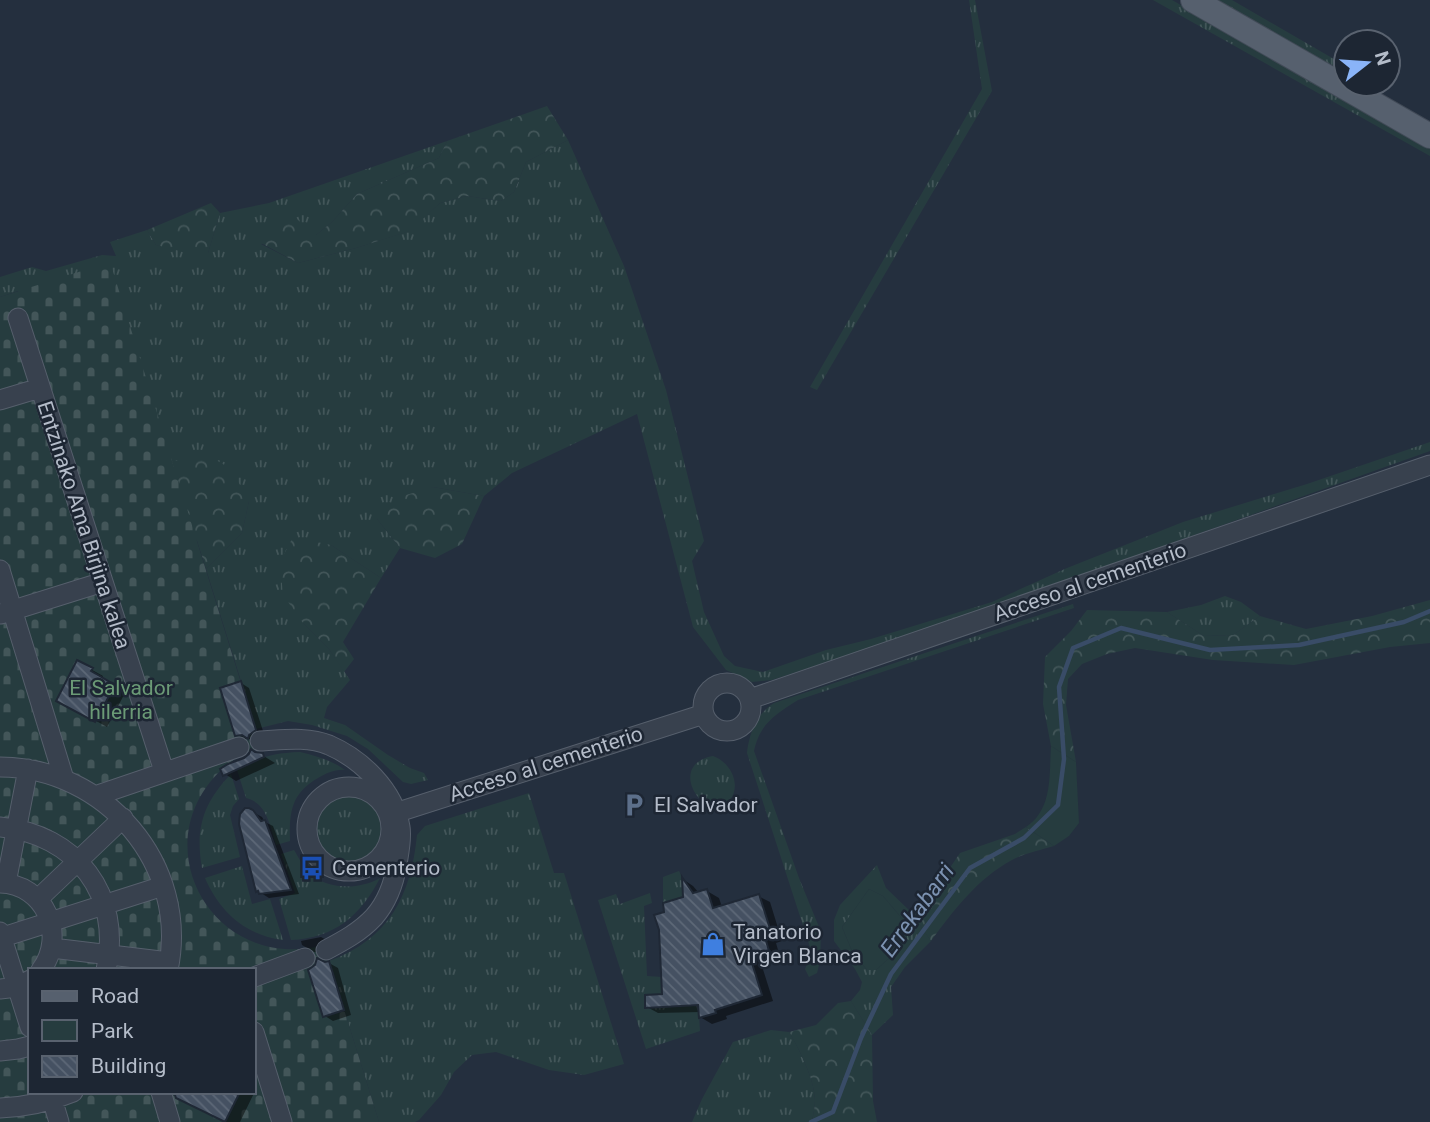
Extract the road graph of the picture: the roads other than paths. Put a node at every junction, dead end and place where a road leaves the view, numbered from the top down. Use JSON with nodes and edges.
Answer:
{"nodes":[{"id":1,"x":1193,"y":0,"type":"edge"},
{"id":2,"x":1430,"y":136,"type":"edge"},
{"id":3,"x":18,"y":318,"type":"dead end"},
{"id":4,"x":40,"y":388,"type":"junction"},
{"id":5,"x":0,"y":400,"type":"edge"},
{"id":6,"x":1430,"y":464,"type":"edge"},
{"id":7,"x":0,"y":570,"type":"edge"},
{"id":8,"x":103,"y":582,"type":"junction"},
{"id":9,"x":6,"y":612,"type":"edge"},
{"id":10,"x":750,"y":699,"type":"junction"},
{"id":11,"x":704,"y":714,"type":"junction"},
{"id":12,"x":260,"y":741,"type":"dead end"},
{"id":13,"x":239,"y":747,"type":"dead end"},
{"id":14,"x":0,"y":767,"type":"edge"},
{"id":15,"x":28,"y":769,"type":"junction"},
{"id":16,"x":164,"y":771,"type":"junction"},
{"id":17,"x":64,"y":779,"type":"junction"},
{"id":18,"x":95,"y":796,"type":"junction"},
{"id":19,"x":393,"y":814,"type":"junction"},
{"id":20,"x":123,"y":818,"type":"junction"},
{"id":21,"x":8,"y":828,"type":"edge"},
{"id":22,"x":78,"y":861,"type":"junction"},
{"id":23,"x":3,"y":883,"type":"edge"},
{"id":24,"x":163,"y":886,"type":"junction"},
{"id":25,"x":38,"y":899,"type":"junction"},
{"id":26,"x":105,"y":904,"type":"junction"},
{"id":27,"x":51,"y":922,"type":"junction"},
{"id":28,"x":1,"y":936,"type":"edge"},
{"id":29,"x":52,"y":948,"type":"junction"},
{"id":30,"x":326,"y":950,"type":"dead end"},
{"id":31,"x":305,"y":958,"type":"dead end"},
{"id":32,"x":107,"y":962,"type":"edge"},
{"id":33,"x":169,"y":966,"type":"edge"},
{"id":34,"x":42,"y":968,"type":"edge"},
{"id":35,"x":256,"y":976,"type":"edge"},
{"id":36,"x":16,"y":985,"type":"edge"},
{"id":37,"x":28,"y":1021,"type":"edge"},
{"id":38,"x":256,"y":1038,"type":"edge"},
{"id":39,"x":28,"y":1046,"type":"edge"},
{"id":40,"x":0,"y":1051,"type":"edge"},
{"id":41,"x":162,"y":1094,"type":"edge"},
{"id":42,"x":51,"y":1096,"type":"edge"},
{"id":43,"x":0,"y":1108,"type":"edge"},
{"id":44,"x":60,"y":1122,"type":"edge"},
{"id":45,"x":170,"y":1122,"type":"edge"},
{"id":46,"x":282,"y":1122,"type":"edge"}],
"edges":[{"from":1,"to":2,"type":"main road"},
{"from":3,"to":4,"type":"street","name":"Entzinako Ama Birjina kalea"},
{"from":4,"to":5,"type":"street"},
{"from":4,"to":8,"type":"street","name":"Entzinako Ama Birjina kalea"},
{"from":6,"to":10,"type":"street","name":"Acceso al cementerio"},
{"from":7,"to":9,"type":"street"},
{"from":8,"to":9,"type":"street"},
{"from":8,"to":16,"type":"street","name":"Entzinako Ama Birjina kalea"},
{"from":9,"to":17,"type":"street"},
{"from":10,"to":11,"type":"street"},
{"from":10,"to":11,"type":"street"},
{"from":11,"to":19,"type":"street","name":"Acceso al cementerio"},
{"from":12,"to":19,"type":"street"},
{"from":13,"to":16,"type":"street"},
{"from":14,"to":15,"type":"street"},
{"from":15,"to":17,"type":"street"},
{"from":15,"to":21,"type":"street"},
{"from":16,"to":18,"type":"street"},
{"from":17,"to":18,"type":"street"},
{"from":18,"to":20,"type":"street"},
{"from":19,"to":19,"type":"street"},
{"from":19,"to":30,"type":"street"},
{"from":20,"to":22,"type":"street"},
{"from":20,"to":24,"type":"street"},
{"from":21,"to":22,"type":"street"},
{"from":21,"to":23,"type":"street"},
{"from":22,"to":25,"type":"street"},
{"from":22,"to":26,"type":"street"},
{"from":23,"to":25,"type":"street"},
{"from":24,"to":26,"type":"street"},
{"from":24,"to":33,"type":"street"},
{"from":25,"to":27,"type":"street"},
{"from":26,"to":27,"type":"street"},
{"from":26,"to":32,"type":"street"},
{"from":27,"to":28,"type":"street"},
{"from":27,"to":29,"type":"street"},
{"from":28,"to":36,"type":"street"},
{"from":29,"to":32,"type":"street"},
{"from":29,"to":34,"type":"street"},
{"from":31,"to":35,"type":"street"},
{"from":32,"to":33,"type":"street"},
{"from":36,"to":37,"type":"street"},
{"from":38,"to":46,"type":"street"},
{"from":39,"to":40,"type":"street"},
{"from":41,"to":45,"type":"street"},
{"from":42,"to":43,"type":"street"},
{"from":42,"to":44,"type":"street"}]}
